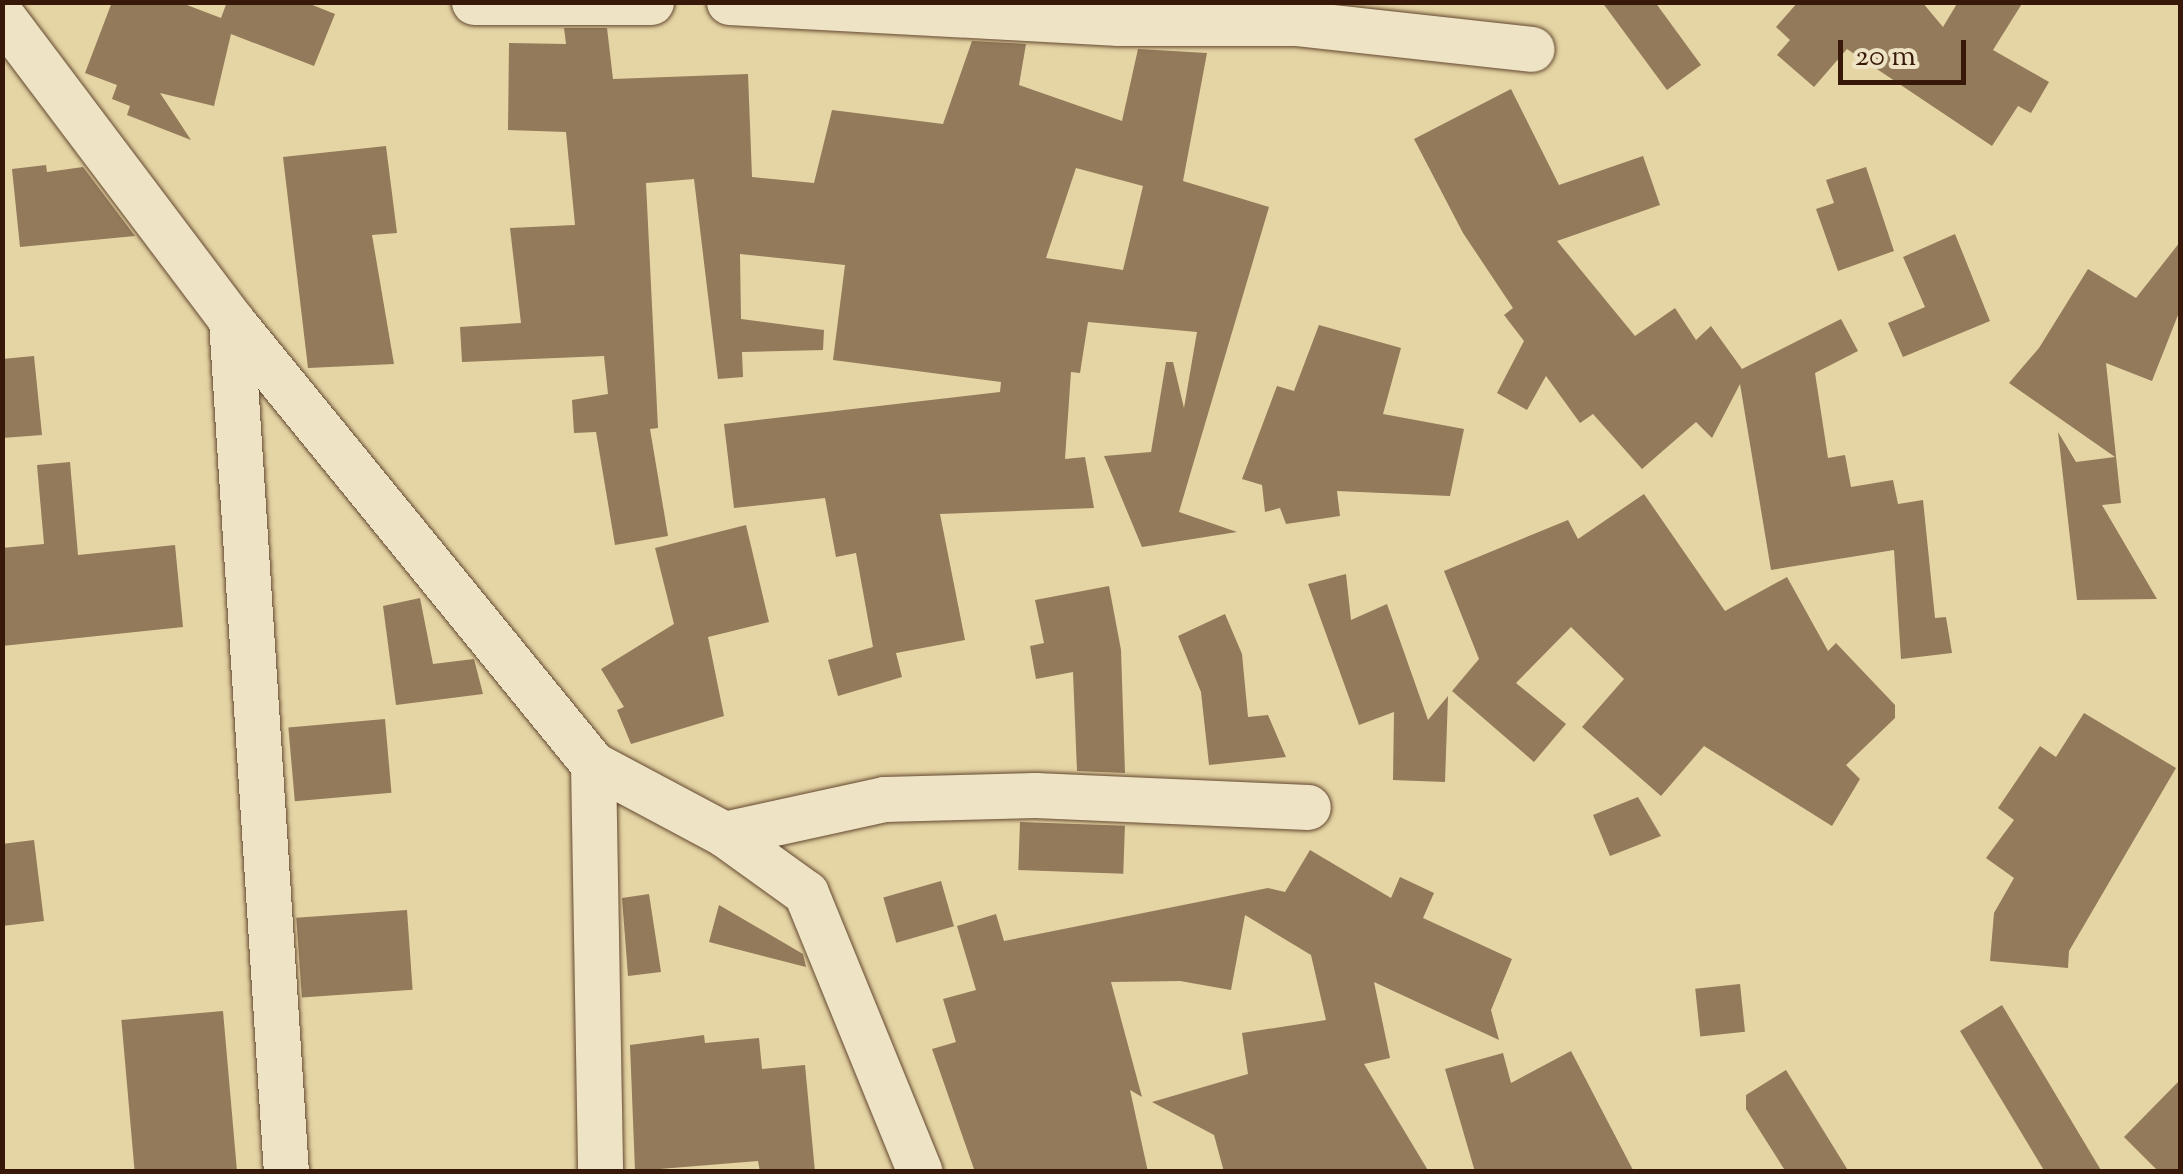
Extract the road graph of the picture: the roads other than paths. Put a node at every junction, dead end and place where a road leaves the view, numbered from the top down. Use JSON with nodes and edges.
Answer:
{"nodes":[{"id":1,"x":651,"y":2,"type":"edge"},
{"id":2,"x":729,"y":2,"type":"edge"},
{"id":3,"x":487,"y":4,"type":"edge"},
{"id":4,"x":2,"y":16,"type":"edge"},
{"id":5,"x":1532,"y":48,"type":"dead end"},
{"id":6,"x":231,"y":320,"type":"junction"},
{"id":7,"x":593,"y":764,"type":"junction"},
{"id":8,"x":1308,"y":807,"type":"dead end"},
{"id":9,"x":724,"y":834,"type":"junction"},
{"id":10,"x":286,"y":1172,"type":"edge"},
{"id":11,"x":600,"y":1172,"type":"edge"},
{"id":12,"x":920,"y":1172,"type":"edge"}],
"edges":[{"from":1,"to":3,"type":"street"},
{"from":2,"to":5,"type":"street"},
{"from":4,"to":6,"type":"street"},
{"from":6,"to":7,"type":"street"},
{"from":6,"to":10,"type":"street"},
{"from":7,"to":9,"type":"street"},
{"from":7,"to":11,"type":"street"},
{"from":8,"to":9,"type":"street"},
{"from":9,"to":12,"type":"street"}]}
